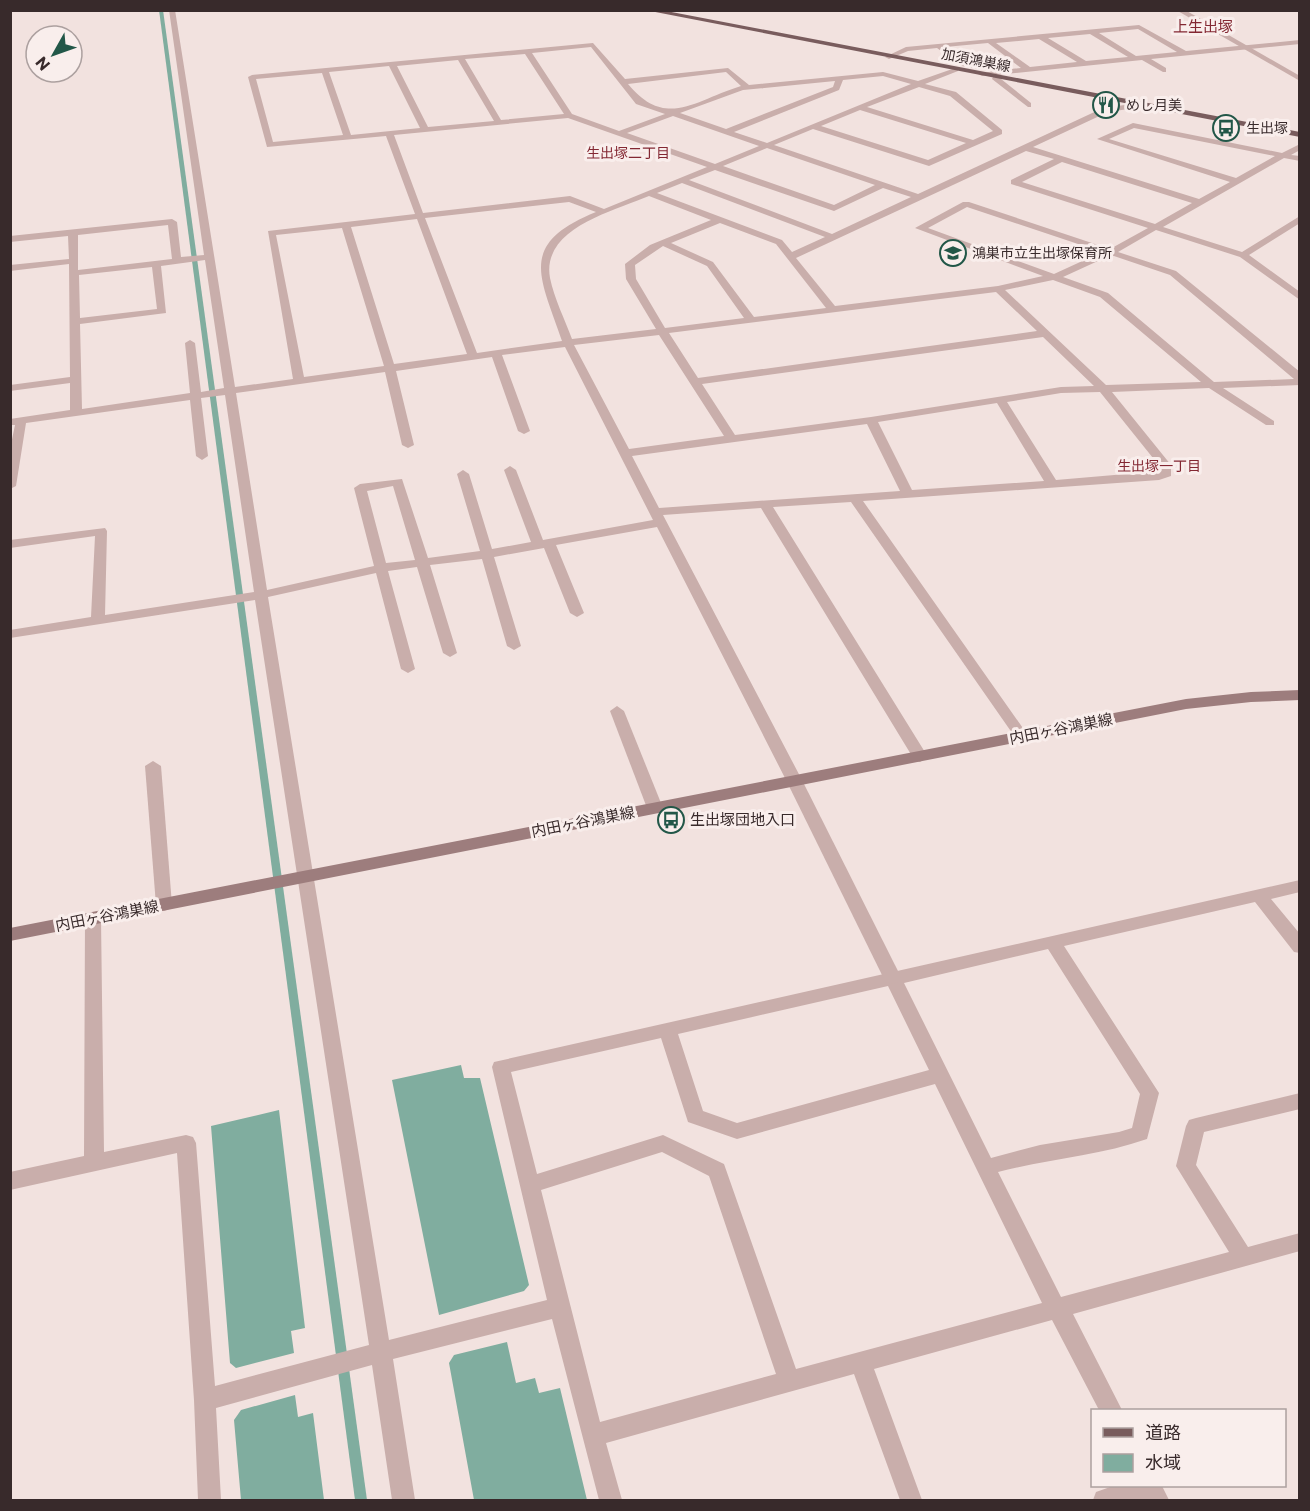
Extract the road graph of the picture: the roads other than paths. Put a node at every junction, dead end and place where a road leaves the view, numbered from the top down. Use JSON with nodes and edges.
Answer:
{"nodes":[{"id":1,"x":172,"y":10,"type":"edge"},
{"id":2,"x":648,"y":10,"type":"edge"},
{"id":3,"x":1179,"y":10,"type":"edge"},
{"id":4,"x":1091,"y":31,"type":"junction"},
{"id":5,"x":1040,"y":36,"type":"junction"},
{"id":6,"x":989,"y":41,"type":"junction"},
{"id":7,"x":1299,"y":42,"type":"edge"},
{"id":8,"x":938,"y":46,"type":"junction"},
{"id":9,"x":1242,"y":47,"type":"junction"},
{"id":10,"x":527,"y":51,"type":"junction"},
{"id":11,"x":1184,"y":53,"type":"junction"},
{"id":12,"x":889,"y":57,"type":"junction"},
{"id":13,"x":1138,"y":57,"type":"junction"},
{"id":14,"x":461,"y":58,"type":"junction"},
{"id":15,"x":1083,"y":63,"type":"junction"},
{"id":16,"x":392,"y":64,"type":"junction"},
{"id":17,"x":955,"y":69,"type":"junction"},
{"id":18,"x":1028,"y":69,"type":"junction"},
{"id":19,"x":325,"y":70,"type":"junction"},
{"id":20,"x":1163,"y":70,"type":"dead end"},
{"id":21,"x":1008,"y":71,"type":"junction"},
{"id":22,"x":982,"y":74,"type":"junction"},
{"id":23,"x":995,"y":77,"type":"junction"},
{"id":24,"x":840,"y":78,"type":"junction"},
{"id":25,"x":1299,"y":79,"type":"edge"},
{"id":26,"x":622,"y":82,"type":"junction"},
{"id":27,"x":919,"y":84,"type":"junction"},
{"id":28,"x":747,"y":87,"type":"junction"},
{"id":29,"x":1028,"y":105,"type":"dead end"},
{"id":30,"x":1139,"y":105,"type":"junction"},
{"id":31,"x":861,"y":108,"type":"junction"},
{"id":32,"x":671,"y":114,"type":"junction"},
{"id":33,"x":569,"y":116,"type":"junction"},
{"id":34,"x":499,"y":123,"type":"junction"},
{"id":35,"x":814,"y":127,"type":"junction"},
{"id":36,"x":425,"y":130,"type":"junction"},
{"id":37,"x":726,"y":132,"type":"junction"},
{"id":38,"x":389,"y":134,"type":"junction"},
{"id":39,"x":620,"y":134,"type":"junction"},
{"id":40,"x":1299,"y":135,"type":"edge"},
{"id":41,"x":348,"y":137,"type":"junction"},
{"id":42,"x":974,"y":143,"type":"junction"},
{"id":43,"x":767,"y":146,"type":"junction"},
{"id":44,"x":1299,"y":146,"type":"edge"},
{"id":45,"x":1023,"y":147,"type":"junction"},
{"id":46,"x":1283,"y":155,"type":"junction"},
{"id":47,"x":1060,"y":159,"type":"junction"},
{"id":48,"x":1299,"y":159,"type":"edge"},
{"id":49,"x":716,"y":167,"type":"junction"},
{"id":50,"x":684,"y":180,"type":"junction"},
{"id":51,"x":1237,"y":181,"type":"junction"},
{"id":52,"x":883,"y":185,"type":"junction"},
{"id":53,"x":651,"y":194,"type":"junction"},
{"id":54,"x":918,"y":197,"type":"junction"},
{"id":55,"x":1199,"y":202,"type":"junction"},
{"id":56,"x":604,"y":212,"type":"junction"},
{"id":57,"x":419,"y":216,"type":"junction"},
{"id":58,"x":1299,"y":219,"type":"edge"},
{"id":59,"x":719,"y":220,"type":"junction"},
{"id":60,"x":346,"y":224,"type":"junction"},
{"id":61,"x":1295,"y":226,"type":"edge"},
{"id":62,"x":1156,"y":227,"type":"junction"},
{"id":63,"x":74,"y":232,"type":"junction"},
{"id":64,"x":832,"y":237,"type":"junction"},
{"id":65,"x":10,"y":239,"type":"edge"},
{"id":66,"x":663,"y":243,"type":"junction"},
{"id":67,"x":1111,"y":252,"type":"junction"},
{"id":68,"x":1243,"y":255,"type":"junction"},
{"id":69,"x":210,"y":257,"type":"junction"},
{"id":70,"x":790,"y":257,"type":"junction"},
{"id":71,"x":177,"y":260,"type":"junction"},
{"id":72,"x":74,"y":261,"type":"junction"},
{"id":73,"x":156,"y":263,"type":"junction"},
{"id":74,"x":10,"y":268,"type":"edge"},
{"id":75,"x":74,"y":273,"type":"junction"},
{"id":76,"x":1057,"y":276,"type":"junction"},
{"id":77,"x":998,"y":289,"type":"junction"},
{"id":78,"x":1299,"y":297,"type":"edge"},
{"id":79,"x":833,"y":309,"type":"junction"},
{"id":80,"x":751,"y":320,"type":"junction"},
{"id":81,"x":75,"y":322,"type":"junction"},
{"id":82,"x":662,"y":331,"type":"junction"},
{"id":83,"x":1047,"y":333,"type":"junction"},
{"id":84,"x":190,"y":343,"type":"dead end"},
{"id":85,"x":568,"y":343,"type":"junction"},
{"id":86,"x":496,"y":353,"type":"junction"},
{"id":87,"x":473,"y":357,"type":"junction"},
{"id":88,"x":390,"y":369,"type":"junction"},
{"id":89,"x":1299,"y":378,"type":"edge"},
{"id":90,"x":76,"y":380,"type":"junction"},
{"id":91,"x":299,"y":382,"type":"junction"},
{"id":92,"x":695,"y":382,"type":"junction"},
{"id":93,"x":1299,"y":382,"type":"edge"},
{"id":94,"x":1211,"y":385,"type":"junction"},
{"id":95,"x":10,"y":388,"type":"edge"},
{"id":96,"x":1103,"y":388,"type":"junction"},
{"id":97,"x":231,"y":391,"type":"junction"},
{"id":98,"x":195,"y":396,"type":"junction"},
{"id":99,"x":1000,"y":399,"type":"junction"},
{"id":100,"x":76,"y":413,"type":"junction"},
{"id":101,"x":871,"y":420,"type":"junction"},
{"id":102,"x":16,"y":422,"type":"edge"},
{"id":103,"x":1270,"y":423,"type":"dead end"},
{"id":104,"x":524,"y":431,"type":"dead end"},
{"id":105,"x":732,"y":439,"type":"junction"},
{"id":106,"x":408,"y":445,"type":"dead end"},
{"id":107,"x":13,"y":453,"type":"edge"},
{"id":108,"x":626,"y":453,"type":"junction"},
{"id":109,"x":202,"y":456,"type":"dead end"},
{"id":110,"x":510,"y":470,"type":"dead end"},
{"id":111,"x":464,"y":474,"type":"dead end"},
{"id":112,"x":1052,"y":483,"type":"junction"},
{"id":113,"x":10,"y":486,"type":"edge"},
{"id":114,"x":907,"y":493,"type":"junction"},
{"id":115,"x":854,"y":497,"type":"junction"},
{"id":116,"x":764,"y":503,"type":"junction"},
{"id":117,"x":657,"y":517,"type":"junction"},
{"id":118,"x":10,"y":544,"type":"edge"},
{"id":119,"x":544,"y":544,"type":"junction"},
{"id":120,"x":488,"y":554,"type":"junction"},
{"id":121,"x":422,"y":561,"type":"junction"},
{"id":122,"x":381,"y":568,"type":"junction"},
{"id":123,"x":261,"y":595,"type":"junction"},
{"id":124,"x":577,"y":613,"type":"dead end"},
{"id":125,"x":98,"y":620,"type":"junction"},
{"id":126,"x":10,"y":633,"type":"edge"},
{"id":127,"x":514,"y":646,"type":"dead end"},
{"id":128,"x":450,"y":653,"type":"dead end"},
{"id":129,"x":408,"y":669,"type":"dead end"},
{"id":130,"x":1299,"y":695,"type":"edge"},
{"id":131,"x":617,"y":711,"type":"dead end"},
{"id":132,"x":1022,"y":737,"type":"junction"},
{"id":133,"x":920,"y":757,"type":"junction"},
{"id":134,"x":153,"y":766,"type":"dead end"},
{"id":135,"x":794,"y":780,"type":"junction"},
{"id":136,"x":655,"y":808,"type":"junction"},
{"id":137,"x":307,"y":877,"type":"junction"},
{"id":138,"x":1299,"y":886,"type":"edge"},
{"id":139,"x":1259,"y":895,"type":"junction"},
{"id":140,"x":164,"y":905,"type":"junction"},
{"id":141,"x":93,"y":919,"type":"junction"},
{"id":142,"x":10,"y":935,"type":"edge"},
{"id":143,"x":1052,"y":941,"type":"junction"},
{"id":144,"x":1299,"y":947,"type":"edge"},
{"id":145,"x":892,"y":977,"type":"junction"},
{"id":146,"x":667,"y":1029,"type":"junction"},
{"id":147,"x":940,"y":1076,"type":"junction"},
{"id":148,"x":1299,"y":1101,"type":"edge"},
{"id":149,"x":94,"y":1163,"type":"junction"},
{"id":150,"x":987,"y":1167,"type":"junction"},
{"id":151,"x":10,"y":1181,"type":"edge"},
{"id":152,"x":530,"y":1185,"type":"junction"},
{"id":153,"x":1299,"y":1242,"type":"edge"},
{"id":154,"x":1243,"y":1257,"type":"junction"},
{"id":155,"x":559,"y":1307,"type":"junction"},
{"id":156,"x":1055,"y":1308,"type":"junction"},
{"id":157,"x":381,"y":1352,"type":"junction"},
{"id":158,"x":860,"y":1361,"type":"junction"},
{"id":159,"x":789,"y":1381,"type":"junction"},
{"id":160,"x":205,"y":1400,"type":"junction"},
{"id":161,"x":1110,"y":1409,"type":"edge"},
{"id":162,"x":593,"y":1435,"type":"junction"},
{"id":163,"x":1143,"y":1487,"type":"edge"},
{"id":164,"x":204,"y":1499,"type":"edge"},
{"id":165,"x":404,"y":1500,"type":"edge"},
{"id":166,"x":610,"y":1500,"type":"edge"},
{"id":167,"x":911,"y":1500,"type":"edge"},
{"id":168,"x":1104,"y":1500,"type":"edge"}],
"edges":[{"from":1,"to":69,"type":"street"},
{"from":2,"to":12,"type":"main road","name":"加須鴻巣線"},
{"from":3,"to":9,"type":"street"},
{"from":4,"to":5,"type":"street"},
{"from":4,"to":11,"type":"street"},
{"from":4,"to":13,"type":"street"},
{"from":5,"to":6,"type":"street"},
{"from":5,"to":15,"type":"street"},
{"from":6,"to":8,"type":"street"},
{"from":6,"to":18,"type":"street"},
{"from":7,"to":9,"type":"street"},
{"from":8,"to":12,"type":"street"},
{"from":8,"to":21,"type":"street"},
{"from":9,"to":11,"type":"street"},
{"from":9,"to":25,"type":"street"},
{"from":10,"to":14,"type":"street"},
{"from":10,"to":26,"type":"street"},
{"from":10,"to":33,"type":"street"},
{"from":11,"to":13,"type":"street"},
{"from":12,"to":17,"type":"main road","name":"加須鴻巣線"},
{"from":13,"to":15,"type":"street"},
{"from":13,"to":20,"type":"street"},
{"from":14,"to":16,"type":"street"},
{"from":14,"to":34,"type":"street"},
{"from":15,"to":18,"type":"street"},
{"from":16,"to":19,"type":"street"},
{"from":16,"to":36,"type":"street"},
{"from":17,"to":22,"type":"main road","name":"加須鴻巣線"},
{"from":17,"to":27,"type":"street"},
{"from":18,"to":21,"type":"street"},
{"from":19,"to":41,"type":"street"},
{"from":19,"to":41,"type":"street"},
{"from":21,"to":22,"type":"street"},
{"from":22,"to":23,"type":"main road","name":"加須鴻巣線"},
{"from":23,"to":29,"type":"street"},
{"from":23,"to":30,"type":"main road","name":"加須鴻巣線"},
{"from":24,"to":27,"type":"street"},
{"from":24,"to":28,"type":"street"},
{"from":24,"to":37,"type":"street"},
{"from":26,"to":28,"type":"street"},
{"from":26,"to":32,"type":"street"},
{"from":27,"to":31,"type":"street"},
{"from":27,"to":42,"type":"street"},
{"from":28,"to":32,"type":"street"},
{"from":30,"to":40,"type":"main road","name":"加須鴻巣線"},
{"from":30,"to":45,"type":"street"},
{"from":31,"to":35,"type":"street"},
{"from":31,"to":42,"type":"street"},
{"from":32,"to":37,"type":"street"},
{"from":32,"to":39,"type":"street"},
{"from":33,"to":34,"type":"street"},
{"from":33,"to":39,"type":"street"},
{"from":34,"to":36,"type":"street"},
{"from":35,"to":42,"type":"street"},
{"from":35,"to":43,"type":"street"},
{"from":36,"to":38,"type":"street"},
{"from":37,"to":43,"type":"street"},
{"from":38,"to":41,"type":"street"},
{"from":38,"to":57,"type":"street"},
{"from":39,"to":49,"type":"street"},
{"from":43,"to":49,"type":"street"},
{"from":43,"to":52,"type":"street"},
{"from":44,"to":46,"type":"street"},
{"from":45,"to":47,"type":"street"},
{"from":45,"to":54,"type":"street"},
{"from":46,"to":48,"type":"street"},
{"from":46,"to":51,"type":"street"},
{"from":46,"to":51,"type":"street"},
{"from":47,"to":55,"type":"street"},
{"from":47,"to":62,"type":"street"},
{"from":49,"to":50,"type":"street"},
{"from":49,"to":52,"type":"street"},
{"from":50,"to":53,"type":"street"},
{"from":50,"to":64,"type":"street"},
{"from":51,"to":55,"type":"street"},
{"from":52,"to":54,"type":"street"},
{"from":53,"to":56,"type":"street"},
{"from":53,"to":59,"type":"street"},
{"from":54,"to":64,"type":"street"},
{"from":55,"to":62,"type":"street"},
{"from":56,"to":57,"type":"street"},
{"from":56,"to":85,"type":"street"},
{"from":57,"to":60,"type":"street"},
{"from":57,"to":87,"type":"street"},
{"from":58,"to":61,"type":"street"},
{"from":59,"to":66,"type":"street"},
{"from":59,"to":70,"type":"street"},
{"from":60,"to":88,"type":"street"},
{"from":60,"to":91,"type":"street"},
{"from":61,"to":68,"type":"street"},
{"from":62,"to":67,"type":"street"},
{"from":62,"to":68,"type":"street"},
{"from":63,"to":65,"type":"street"},
{"from":63,"to":71,"type":"street"},
{"from":63,"to":72,"type":"street"},
{"from":64,"to":70,"type":"street"},
{"from":66,"to":80,"type":"street"},
{"from":66,"to":82,"type":"street"},
{"from":67,"to":76,"type":"street"},
{"from":67,"to":76,"type":"street"},
{"from":67,"to":89,"type":"street"},
{"from":68,"to":78,"type":"street"},
{"from":69,"to":71,"type":"street"},
{"from":69,"to":97,"type":"street"},
{"from":70,"to":79,"type":"street"},
{"from":71,"to":73,"type":"street"},
{"from":72,"to":74,"type":"street"},
{"from":72,"to":75,"type":"street"},
{"from":73,"to":75,"type":"street"},
{"from":73,"to":81,"type":"street"},
{"from":75,"to":81,"type":"street"},
{"from":76,"to":77,"type":"street"},
{"from":76,"to":94,"type":"street"},
{"from":77,"to":79,"type":"street"},
{"from":77,"to":83,"type":"street"},
{"from":79,"to":80,"type":"street"},
{"from":80,"to":82,"type":"street"},
{"from":81,"to":90,"type":"street"},
{"from":82,"to":85,"type":"street"},
{"from":82,"to":92,"type":"street"},
{"from":83,"to":92,"type":"street"},
{"from":83,"to":96,"type":"street"},
{"from":84,"to":98,"type":"street"},
{"from":85,"to":86,"type":"street"},
{"from":85,"to":108,"type":"street"},
{"from":86,"to":87,"type":"street"},
{"from":86,"to":104,"type":"street"},
{"from":87,"to":88,"type":"street"},
{"from":88,"to":91,"type":"street"},
{"from":88,"to":106,"type":"street"},
{"from":90,"to":95,"type":"street"},
{"from":90,"to":100,"type":"street"},
{"from":91,"to":97,"type":"street"},
{"from":92,"to":105,"type":"street"},
{"from":93,"to":94,"type":"street"},
{"from":94,"to":96,"type":"street"},
{"from":94,"to":103,"type":"street"},
{"from":96,"to":99,"type":"street"},
{"from":96,"to":112,"type":"street"},
{"from":97,"to":98,"type":"street"},
{"from":97,"to":123,"type":"street"},
{"from":98,"to":100,"type":"street"},
{"from":98,"to":109,"type":"street"},
{"from":99,"to":101,"type":"street"},
{"from":99,"to":112,"type":"street"},
{"from":100,"to":102,"type":"street"},
{"from":101,"to":105,"type":"street"},
{"from":101,"to":114,"type":"street"},
{"from":102,"to":107,"type":"street"},
{"from":105,"to":108,"type":"street"},
{"from":107,"to":113,"type":"street"},
{"from":108,"to":117,"type":"street"},
{"from":110,"to":119,"type":"street"},
{"from":111,"to":120,"type":"street"},
{"from":112,"to":114,"type":"street"},
{"from":114,"to":115,"type":"street"},
{"from":115,"to":116,"type":"street"},
{"from":115,"to":132,"type":"street"},
{"from":116,"to":117,"type":"street"},
{"from":116,"to":133,"type":"street"},
{"from":117,"to":119,"type":"street"},
{"from":117,"to":135,"type":"street"},
{"from":118,"to":125,"type":"street"},
{"from":119,"to":120,"type":"street"},
{"from":119,"to":124,"type":"street"},
{"from":120,"to":121,"type":"street"},
{"from":120,"to":127,"type":"street"},
{"from":121,"to":122,"type":"street"},
{"from":121,"to":122,"type":"street"},
{"from":121,"to":128,"type":"street"},
{"from":122,"to":123,"type":"street"},
{"from":122,"to":129,"type":"street"},
{"from":123,"to":125,"type":"street"},
{"from":123,"to":137,"type":"street"},
{"from":125,"to":126,"type":"street"},
{"from":130,"to":132,"type":"main road","name":"内田ヶ谷鴻巣線"},
{"from":131,"to":136,"type":"street"},
{"from":132,"to":133,"type":"main road","name":"内田ヶ谷鴻巣線"},
{"from":133,"to":135,"type":"main road","name":"内田ヶ谷鴻巣線"},
{"from":134,"to":140,"type":"street"},
{"from":135,"to":136,"type":"main road","name":"内田ヶ谷鴻巣線"},
{"from":135,"to":145,"type":"street"},
{"from":136,"to":137,"type":"main road","name":"内田ヶ谷鴻巣線"},
{"from":137,"to":140,"type":"main road","name":"内田ヶ谷鴻巣線"},
{"from":137,"to":157,"type":"street"},
{"from":138,"to":139,"type":"street"},
{"from":139,"to":143,"type":"street"},
{"from":139,"to":144,"type":"street"},
{"from":140,"to":141,"type":"main road","name":"内田ヶ谷鴻巣線"},
{"from":141,"to":142,"type":"main road","name":"内田ヶ谷鴻巣線"},
{"from":141,"to":149,"type":"street"},
{"from":143,"to":145,"type":"street"},
{"from":143,"to":150,"type":"street"},
{"from":145,"to":146,"type":"street"},
{"from":145,"to":147,"type":"street"},
{"from":146,"to":147,"type":"street"},
{"from":146,"to":152,"type":"street"},
{"from":147,"to":150,"type":"street"},
{"from":148,"to":154,"type":"street"},
{"from":149,"to":151,"type":"street"},
{"from":149,"to":160,"type":"street"},
{"from":150,"to":156,"type":"street"},
{"from":152,"to":155,"type":"street"},
{"from":152,"to":159,"type":"street"},
{"from":153,"to":154,"type":"street"},
{"from":154,"to":156,"type":"street"},
{"from":155,"to":157,"type":"street"},
{"from":155,"to":162,"type":"street"},
{"from":156,"to":158,"type":"street"},
{"from":156,"to":161,"type":"street"},
{"from":157,"to":160,"type":"street"},
{"from":157,"to":165,"type":"street"},
{"from":158,"to":159,"type":"street"},
{"from":158,"to":167,"type":"street"},
{"from":159,"to":162,"type":"street"},
{"from":160,"to":164,"type":"street"},
{"from":162,"to":166,"type":"street"},
{"from":163,"to":168,"type":"street"}]}
